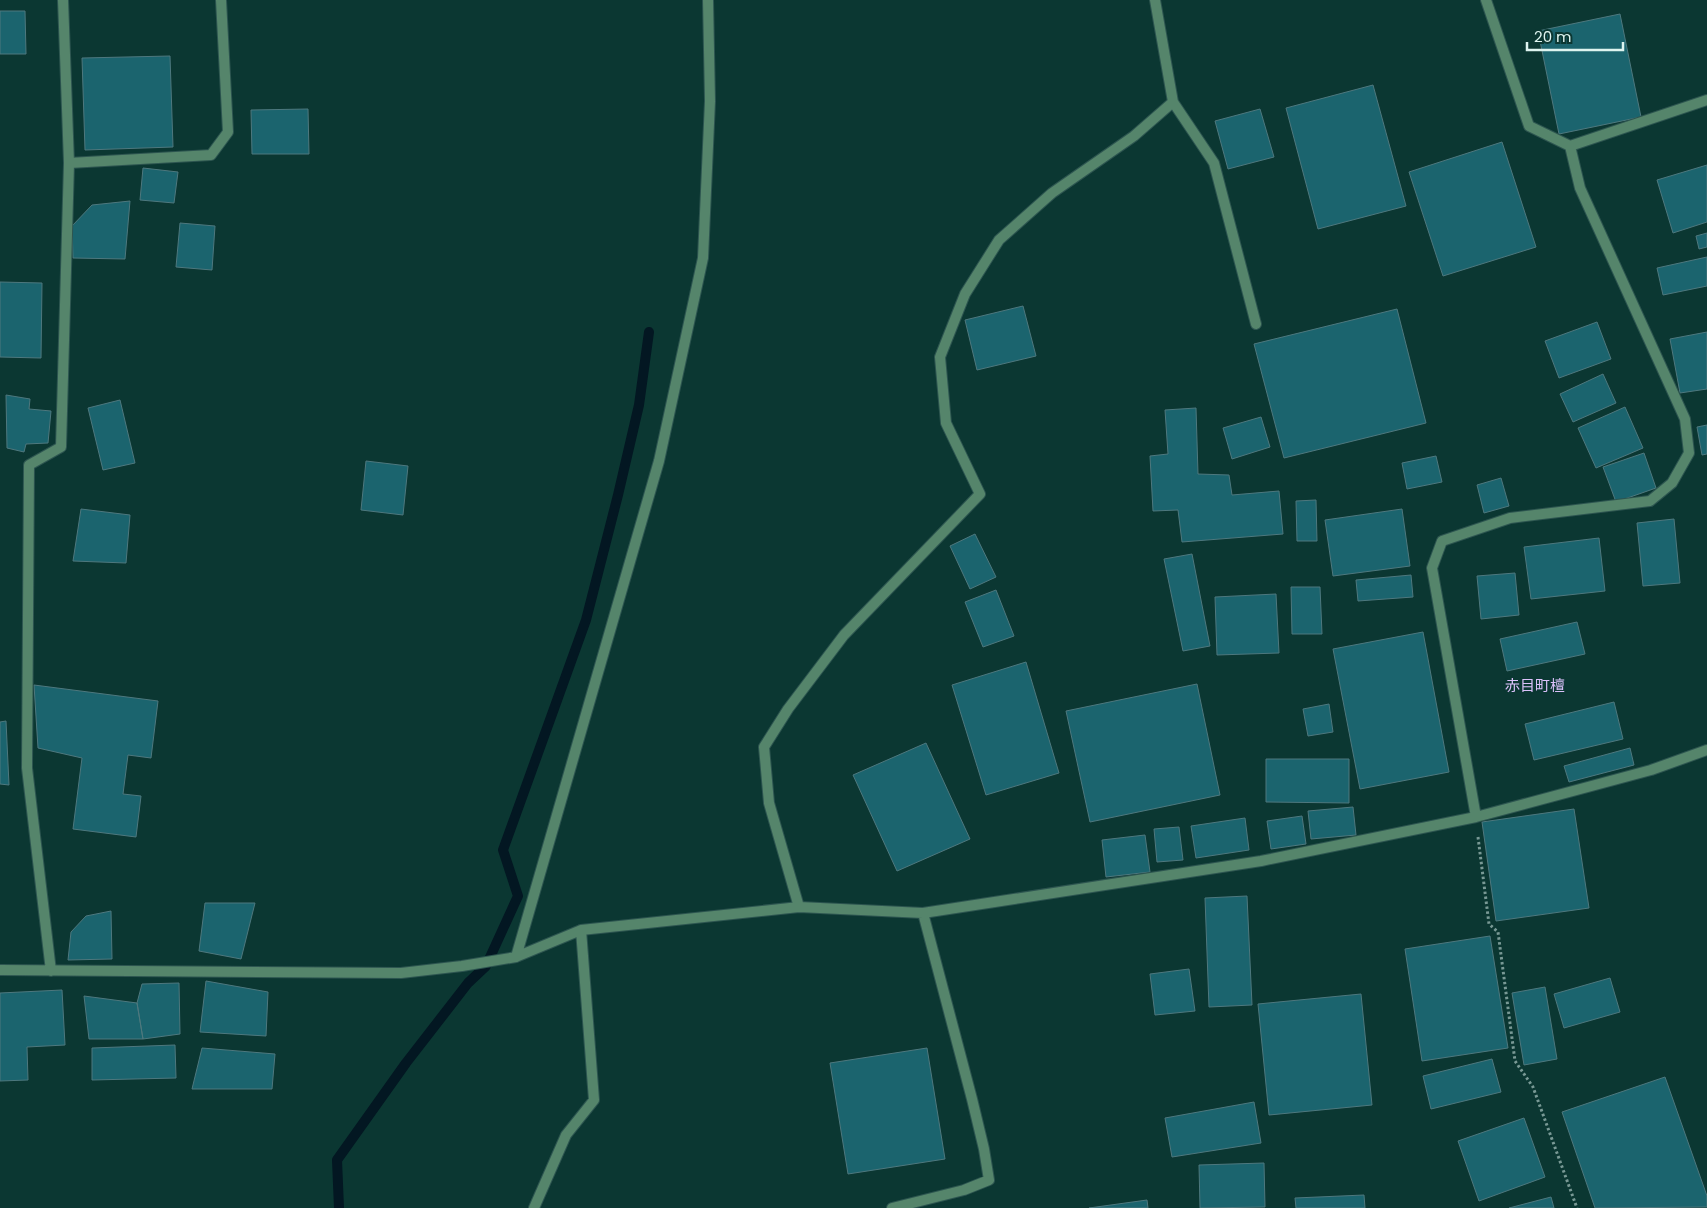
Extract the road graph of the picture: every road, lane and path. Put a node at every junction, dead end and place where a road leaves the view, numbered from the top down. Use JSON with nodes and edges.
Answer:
{"nodes":[{"id":1,"x":63,"y":0,"type":"edge"},
{"id":2,"x":221,"y":0,"type":"edge"},
{"id":3,"x":708,"y":0,"type":"edge"},
{"id":4,"x":1155,"y":0,"type":"edge"},
{"id":5,"x":1486,"y":0,"type":"edge"},
{"id":6,"x":1707,"y":100,"type":"edge"},
{"id":7,"x":1173,"y":102,"type":"junction"},
{"id":8,"x":1570,"y":146,"type":"junction"},
{"id":9,"x":69,"y":163,"type":"junction"},
{"id":10,"x":1256,"y":324,"type":"dead end"},
{"id":11,"x":1707,"y":750,"type":"edge"},
{"id":12,"x":1476,"y":817,"type":"junction"},
{"id":13,"x":799,"y":907,"type":"junction"},
{"id":14,"x":923,"y":913,"type":"junction"},
{"id":15,"x":581,"y":930,"type":"junction"},
{"id":16,"x":516,"y":957,"type":"junction"},
{"id":17,"x":0,"y":970,"type":"edge"},
{"id":18,"x":50,"y":971,"type":"junction"},
{"id":19,"x":534,"y":1208,"type":"edge"},
{"id":20,"x":892,"y":1208,"type":"edge"},
{"id":21,"x":1577,"y":1208,"type":"edge"}],
"edges":[{"from":1,"to":9,"type":"street"},
{"from":2,"to":9,"type":"street"},
{"from":3,"to":16,"type":"street"},
{"from":4,"to":7,"type":"street"},
{"from":5,"to":8,"type":"street"},
{"from":6,"to":8,"type":"street"},
{"from":7,"to":10,"type":"street"},
{"from":7,"to":13,"type":"street"},
{"from":8,"to":12,"type":"street"},
{"from":9,"to":18,"type":"street"},
{"from":11,"to":12,"type":"street"},
{"from":12,"to":14,"type":"street"},
{"from":12,"to":21,"type":"path"},
{"from":13,"to":14,"type":"street"},
{"from":13,"to":15,"type":"street"},
{"from":14,"to":20,"type":"street"},
{"from":15,"to":16,"type":"street"},
{"from":15,"to":19,"type":"street"},
{"from":16,"to":18,"type":"street"},
{"from":17,"to":18,"type":"street"}]}
